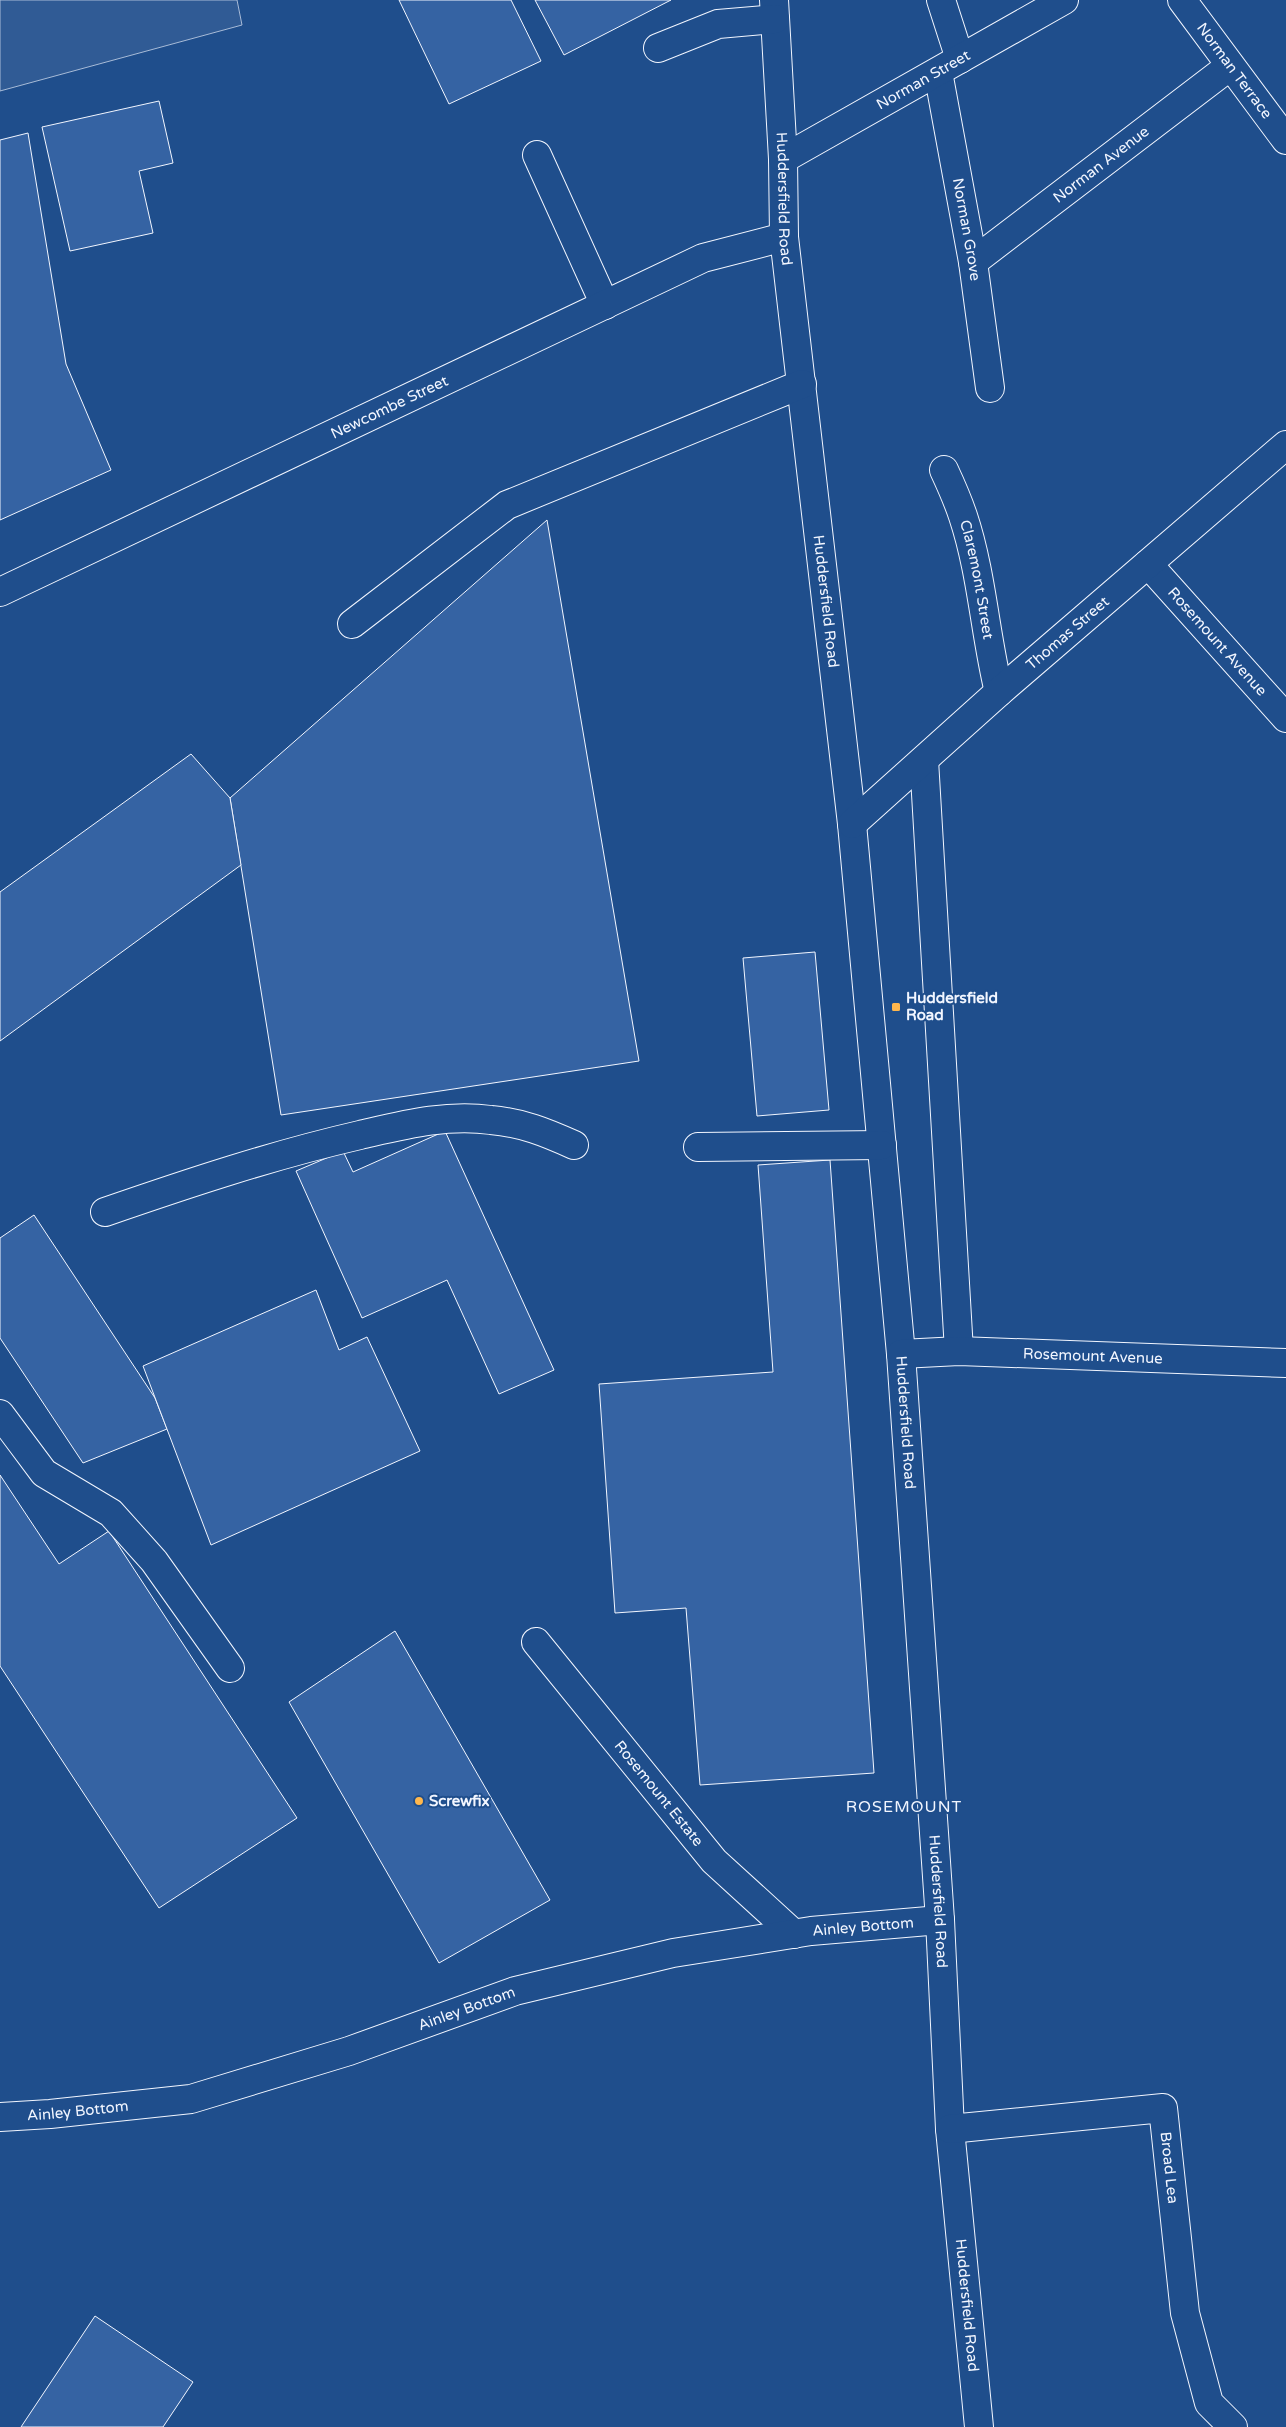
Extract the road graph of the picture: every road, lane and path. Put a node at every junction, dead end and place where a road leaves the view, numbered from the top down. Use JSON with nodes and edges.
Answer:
{"nodes":[{"id":1,"x":941,"y":0,"type":"edge"},
{"id":2,"x":1064,"y":0,"type":"edge"},
{"id":3,"x":1182,"y":0,"type":"edge"},
{"id":4,"x":774,"y":9,"type":"edge"},
{"id":5,"x":658,"y":48,"type":"dead end"},
{"id":6,"x":949,"y":65,"type":"junction"},
{"id":7,"x":1230,"y":66,"type":"junction"},
{"id":8,"x":1286,"y":140,"type":"edge"},
{"id":9,"x":537,"y":155,"type":"dead end"},
{"id":10,"x":783,"y":159,"type":"junction"},
{"id":11,"x":784,"y":237,"type":"junction"},
{"id":12,"x":973,"y":262,"type":"junction"},
{"id":13,"x":605,"y":304,"type":"junction"},
{"id":14,"x":802,"y":384,"type":"junction"},
{"id":15,"x":990,"y":388,"type":"dead end"},
{"id":16,"x":1286,"y":445,"type":"edge"},
{"id":17,"x":944,"y":470,"type":"dead end"},
{"id":18,"x":1148,"y":564,"type":"junction"},
{"id":19,"x":0,"y":592,"type":"edge"},
{"id":20,"x":352,"y":624,"type":"dead end"},
{"id":21,"x":999,"y":692,"type":"junction"},
{"id":22,"x":1286,"y":718,"type":"edge"},
{"id":23,"x":924,"y":760,"type":"junction"},
{"id":24,"x":852,"y":824,"type":"junction"},
{"id":25,"x":574,"y":1145,"type":"dead end"},
{"id":26,"x":882,"y":1145,"type":"junction"},
{"id":27,"x":698,"y":1146,"type":"dead end"},
{"id":28,"x":105,"y":1212,"type":"dead end"},
{"id":29,"x":959,"y":1351,"type":"junction"},
{"id":30,"x":901,"y":1354,"type":"junction"},
{"id":31,"x":1286,"y":1363,"type":"edge"},
{"id":32,"x":0,"y":1414,"type":"edge"},
{"id":33,"x":536,"y":1642,"type":"dead end"},
{"id":34,"x":230,"y":1668,"type":"dead end"},
{"id":35,"x":940,"y":1920,"type":"junction"},
{"id":36,"x":794,"y":1934,"type":"junction"},
{"id":37,"x":0,"y":2116,"type":"edge"},
{"id":38,"x":950,"y":2129,"type":"junction"},
{"id":39,"x":979,"y":2427,"type":"edge"},
{"id":40,"x":1233,"y":2427,"type":"edge"}],
"edges":[{"from":1,"to":6,"type":"street","name":"Norman Grove"},
{"from":2,"to":6,"type":"street","name":"Norman Street"},
{"from":3,"to":7,"type":"street","name":"Norman Terrace"},
{"from":4,"to":5,"type":"street"},
{"from":4,"to":10,"type":"street","name":"Huddersfield Road"},
{"from":6,"to":10,"type":"street","name":"Norman Street"},
{"from":6,"to":12,"type":"street","name":"Norman Grove"},
{"from":7,"to":8,"type":"street","name":"Norman Terrace"},
{"from":7,"to":12,"type":"street","name":"Norman Avenue"},
{"from":9,"to":13,"type":"street"},
{"from":10,"to":11,"type":"street","name":"Huddersfield Road"},
{"from":11,"to":13,"type":"street","name":"Newcombe Street"},
{"from":11,"to":14,"type":"street","name":"Huddersfield Road"},
{"from":12,"to":15,"type":"street","name":"Norman Grove"},
{"from":13,"to":19,"type":"street","name":"Newcombe Street"},
{"from":14,"to":20,"type":"street"},
{"from":14,"to":24,"type":"street","name":"Huddersfield Road"},
{"from":16,"to":18,"type":"street","name":"Thomas Street"},
{"from":17,"to":21,"type":"street","name":"Claremont Street"},
{"from":18,"to":21,"type":"street","name":"Thomas Street"},
{"from":18,"to":22,"type":"street","name":"Rosemount Avenue"},
{"from":21,"to":23,"type":"street","name":"Thomas Street"},
{"from":23,"to":24,"type":"street","name":"Thomas Street"},
{"from":23,"to":29,"type":"street"},
{"from":24,"to":26,"type":"street","name":"Huddersfield Road"},
{"from":25,"to":28,"type":"street"},
{"from":26,"to":27,"type":"street"},
{"from":26,"to":30,"type":"street","name":"Huddersfield Road"},
{"from":29,"to":30,"type":"street","name":"Rosemount Avenue"},
{"from":29,"to":31,"type":"street","name":"Rosemount Avenue"},
{"from":30,"to":35,"type":"street","name":"Huddersfield Road"},
{"from":32,"to":34,"type":"street"},
{"from":33,"to":36,"type":"street","name":"Rosemount Estate"},
{"from":35,"to":36,"type":"street","name":"Ainley Bottom"},
{"from":35,"to":38,"type":"street","name":"Huddersfield Road"},
{"from":36,"to":37,"type":"street","name":"Ainley Bottom"},
{"from":38,"to":39,"type":"street","name":"Huddersfield Road"},
{"from":38,"to":40,"type":"street","name":"Broad Lea"}]}
